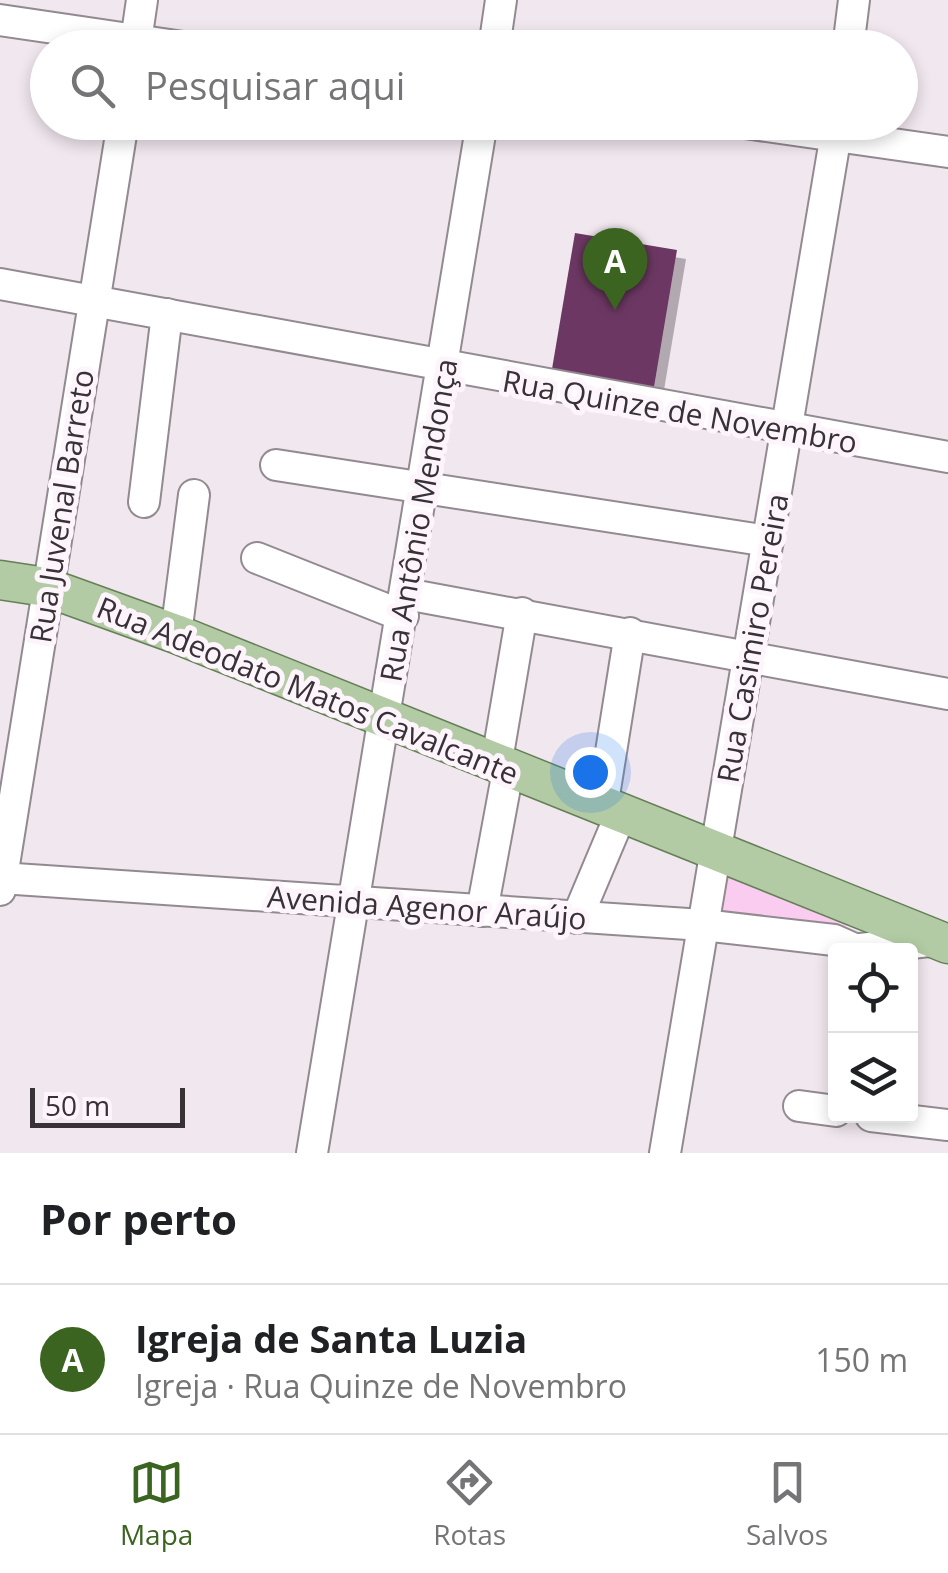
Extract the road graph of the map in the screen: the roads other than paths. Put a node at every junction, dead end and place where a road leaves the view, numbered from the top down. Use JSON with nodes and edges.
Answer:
{"nodes":[{"id":1,"x":142,"y":0,"type":"edge"},
{"id":2,"x":501,"y":0,"type":"edge"},
{"id":3,"x":854,"y":0,"type":"edge"},
{"id":4,"x":0,"y":20,"type":"edge"},
{"id":5,"x":57,"y":30,"type":"edge"},
{"id":6,"x":138,"y":30,"type":"edge"},
{"id":7,"x":497,"y":30,"type":"edge"},
{"id":8,"x":850,"y":30,"type":"edge"},
{"id":9,"x":120,"y":140,"type":"edge"},
{"id":10,"x":479,"y":140,"type":"edge"},
{"id":11,"x":835,"y":140,"type":"edge"},
{"id":12,"x":890,"y":140,"type":"edge"},
{"id":13,"x":948,"y":152,"type":"edge"},
{"id":14,"x":0,"y":284,"type":"edge"},
{"id":15,"x":94,"y":302,"type":"junction"},
{"id":16,"x":168,"y":314,"type":"junction"},
{"id":17,"x":444,"y":368,"type":"junction"},
{"id":18,"x":787,"y":431,"type":"junction"},
{"id":19,"x":948,"y":457,"type":"edge"},
{"id":20,"x":276,"y":464,"type":"dead end"},
{"id":21,"x":423,"y":488,"type":"junction"},
{"id":22,"x":194,"y":495,"type":"dead end"},
{"id":23,"x":144,"y":502,"type":"dead end"},
{"id":24,"x":768,"y":541,"type":"junction"},
{"id":25,"x":257,"y":558,"type":"dead end"},
{"id":26,"x":0,"y":580,"type":"edge"},
{"id":27,"x":46,"y":587,"type":"junction"},
{"id":28,"x":404,"y":605,"type":"junction"},
{"id":29,"x":522,"y":613,"type":"junction"},
{"id":30,"x":176,"y":634,"type":"junction"},
{"id":31,"x":630,"y":634,"type":"junction"},
{"id":32,"x":749,"y":657,"type":"junction"},
{"id":33,"x":948,"y":694,"type":"edge"},
{"id":34,"x":384,"y":721,"type":"junction"},
{"id":35,"x":10,"y":760,"type":"edge"},
{"id":36,"x":502,"y":768,"type":"junction"},
{"id":37,"x":611,"y":812,"type":"junction"},
{"id":38,"x":715,"y":853,"type":"junction"},
{"id":39,"x":0,"y":884,"type":"edge"},
{"id":40,"x":350,"y":910,"type":"junction"},
{"id":41,"x":482,"y":911,"type":"junction"},
{"id":42,"x":578,"y":918,"type":"junction"},
{"id":43,"x":701,"y":934,"type":"junction"},
{"id":44,"x":945,"y":940,"type":"edge"},
{"id":45,"x":837,"y":943,"type":"edge"},
{"id":46,"x":915,"y":943,"type":"edge"},
{"id":47,"x":799,"y":1106,"type":"dead end"},
{"id":48,"x":828,"y":1110,"type":"edge"},
{"id":49,"x":918,"y":1122,"type":"edge"},
{"id":50,"x":948,"y":1126,"type":"edge"},
{"id":51,"x":312,"y":1153,"type":"edge"},
{"id":52,"x":664,"y":1153,"type":"edge"}],
"edges":[{"from":1,"to":6,"type":"street"},
{"from":2,"to":7,"type":"street"},
{"from":3,"to":8,"type":"street"},
{"from":4,"to":5,"type":"street"},
{"from":9,"to":15,"type":"street","name":"Rua Juvenal Barreto"},
{"from":10,"to":17,"type":"street","name":"Rua Antônio Mendonça"},
{"from":11,"to":18,"type":"street","name":"Rua Casimiro Pereira"},
{"from":12,"to":13,"type":"street"},
{"from":14,"to":15,"type":"street","name":"Rua Quinze de Novembro"},
{"from":15,"to":16,"type":"street","name":"Rua Quinze de Novembro"},
{"from":15,"to":27,"type":"street","name":"Rua Juvenal Barreto"},
{"from":16,"to":17,"type":"street","name":"Rua Quinze de Novembro"},
{"from":16,"to":23,"type":"street"},
{"from":17,"to":18,"type":"street","name":"Rua Quinze de Novembro"},
{"from":17,"to":21,"type":"street","name":"Rua Antônio Mendonça"},
{"from":18,"to":19,"type":"street","name":"Rua Quinze de Novembro"},
{"from":18,"to":24,"type":"street","name":"Rua Casimiro Pereira"},
{"from":20,"to":21,"type":"street"},
{"from":21,"to":24,"type":"street"},
{"from":21,"to":28,"type":"street","name":"Rua Antônio Mendonça"},
{"from":22,"to":30,"type":"street"},
{"from":24,"to":32,"type":"street","name":"Rua Casimiro Pereira"},
{"from":25,"to":28,"type":"street"},
{"from":26,"to":27,"type":"main road","name":"Rua Adeodato Matos Cavalcante"},
{"from":27,"to":30,"type":"main road","name":"Rua Adeodato Matos Cavalcante"},
{"from":27,"to":35,"type":"street","name":"Rua Juvenal Barreto"},
{"from":28,"to":29,"type":"street"},
{"from":28,"to":34,"type":"street","name":"Rua Antônio Mendonça"},
{"from":29,"to":31,"type":"street"},
{"from":29,"to":36,"type":"street"},
{"from":30,"to":34,"type":"main road","name":"Rua Adeodato Matos Cavalcante"},
{"from":31,"to":32,"type":"street"},
{"from":31,"to":37,"type":"street"},
{"from":32,"to":33,"type":"street"},
{"from":32,"to":38,"type":"street","name":"Rua Casimiro Pereira"},
{"from":34,"to":36,"type":"main road","name":"Rua Adeodato Matos Cavalcante"},
{"from":34,"to":40,"type":"street","name":"Rua Antônio Mendonça"},
{"from":35,"to":39,"type":"street","name":"Rua Juvenal Barreto"},
{"from":36,"to":37,"type":"main road","name":"Rua Adeodato Matos Cavalcante"},
{"from":36,"to":41,"type":"street"},
{"from":37,"to":38,"type":"main road","name":"Rua Adeodato Matos Cavalcante"},
{"from":37,"to":42,"type":"street"},
{"from":38,"to":43,"type":"street","name":"Rua Casimiro Pereira"},
{"from":38,"to":44,"type":"main road","name":"Rua Adeodato Matos Cavalcante"},
{"from":39,"to":40,"type":"street","name":"Avenida Agenor Araújo"},
{"from":40,"to":41,"type":"street","name":"Avenida Agenor Araújo"},
{"from":40,"to":43,"type":"street","name":"Avenida Agenor Araújo"},
{"from":40,"to":51,"type":"street","name":"Rua Antônio Mendonça"},
{"from":41,"to":42,"type":"street","name":"Avenida Agenor Araújo"},
{"from":42,"to":43,"type":"street","name":"Avenida Agenor Araújo"},
{"from":43,"to":45,"type":"street","name":"Avenida Agenor Araújo"},
{"from":43,"to":52,"type":"street","name":"Rua Casimiro Pereira"},
{"from":44,"to":46,"type":"street","name":"Avenida Agenor Araújo"},
{"from":47,"to":48,"type":"street"},
{"from":49,"to":50,"type":"street"}]}
